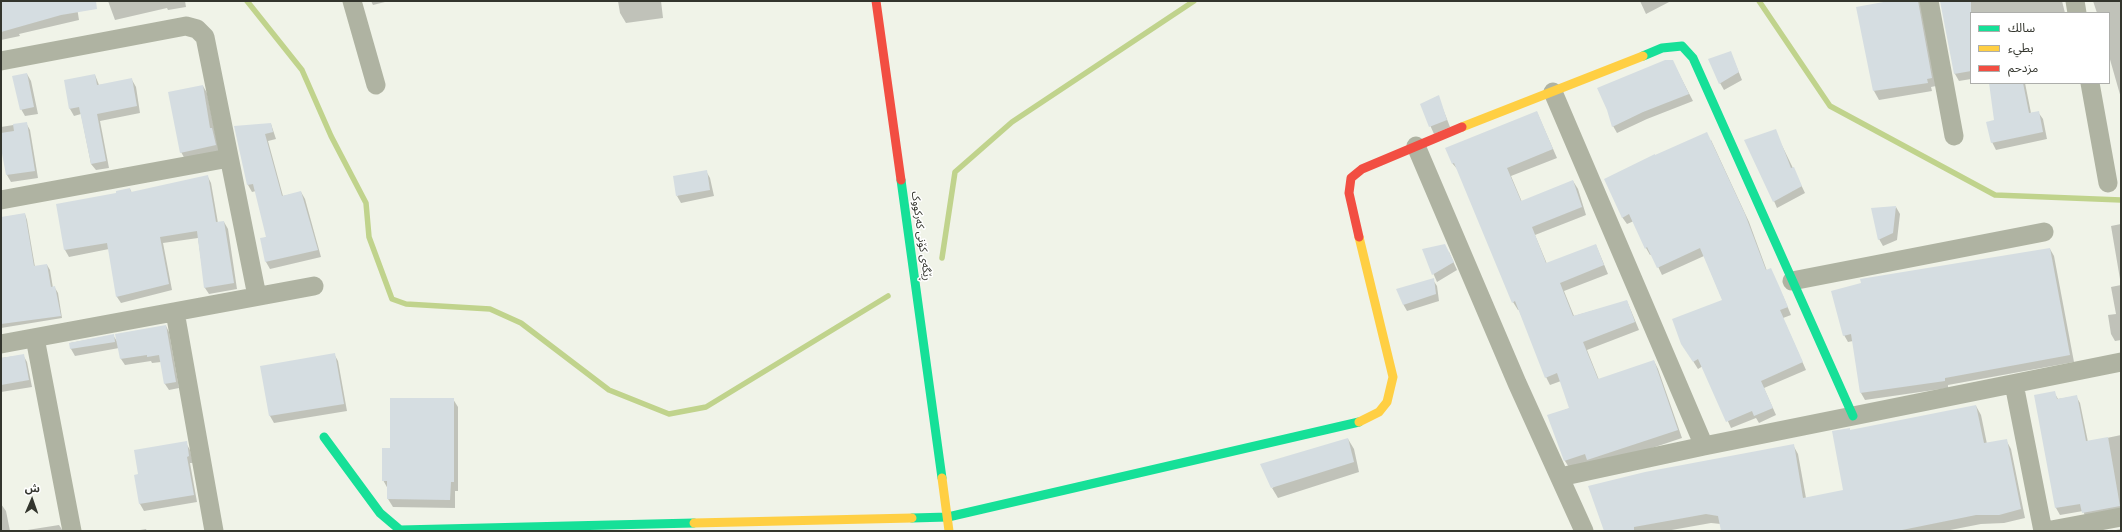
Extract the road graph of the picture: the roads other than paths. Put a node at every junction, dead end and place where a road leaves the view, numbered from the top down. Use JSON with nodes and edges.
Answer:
{"nodes":[{"id":1,"x":352,"y":1,"type":"edge"},
{"id":2,"x":876,"y":1,"type":"edge"},
{"id":3,"x":1929,"y":1,"type":"edge"},
{"id":4,"x":2075,"y":1,"type":"edge"},
{"id":5,"x":2077,"y":12,"type":"edge"},
{"id":6,"x":1,"y":61,"type":"edge"},
{"id":7,"x":2090,"y":84,"type":"edge"},
{"id":8,"x":376,"y":85,"type":"dead end"},
{"id":9,"x":1553,"y":92,"type":"junction"},
{"id":10,"x":1954,"y":136,"type":"dead end"},
{"id":11,"x":1416,"y":146,"type":"junction"},
{"id":12,"x":229,"y":158,"type":"junction"},
{"id":13,"x":2108,"y":184,"type":"dead end"},
{"id":14,"x":1,"y":200,"type":"edge"},
{"id":15,"x":2044,"y":232,"type":"dead end"},
{"id":16,"x":1792,"y":281,"type":"junction"},
{"id":17,"x":314,"y":286,"type":"dead end"},
{"id":18,"x":257,"y":296,"type":"junction"},
{"id":19,"x":175,"y":312,"type":"junction"},
{"id":20,"x":35,"y":338,"type":"junction"},
{"id":21,"x":1,"y":344,"type":"edge"},
{"id":22,"x":2121,"y":362,"type":"edge"},
{"id":23,"x":2014,"y":384,"type":"junction"},
{"id":24,"x":1853,"y":416,"type":"junction"},
{"id":25,"x":324,"y":437,"type":"dead end"},
{"id":26,"x":1704,"y":446,"type":"junction"},
{"id":27,"x":943,"y":474,"type":"junction"},
{"id":28,"x":1560,"y":477,"type":"junction"},
{"id":29,"x":957,"y":513,"type":"junction"},
{"id":30,"x":948,"y":517,"type":"junction"},
{"id":31,"x":2121,"y":517,"type":"edge"},
{"id":32,"x":961,"y":525,"type":"dead end"},
{"id":33,"x":794,"y":526,"type":"edge"},
{"id":34,"x":72,"y":531,"type":"edge"},
{"id":35,"x":214,"y":531,"type":"edge"},
{"id":36,"x":949,"y":531,"type":"edge"},
{"id":37,"x":1584,"y":531,"type":"edge"},
{"id":38,"x":2044,"y":531,"type":"edge"}],
"edges":[{"from":1,"to":8,"type":"street"},
{"from":2,"to":27,"type":"street","name":"ڕێگەی کۆنی کەرکووک"},
{"from":3,"to":10,"type":"street"},
{"from":4,"to":5,"type":"street"},
{"from":6,"to":12,"type":"street"},
{"from":7,"to":13,"type":"street"},
{"from":9,"to":11,"type":"street"},
{"from":9,"to":16,"type":"street"},
{"from":9,"to":26,"type":"street"},
{"from":11,"to":28,"type":"street"},
{"from":11,"to":29,"type":"street"},
{"from":12,"to":14,"type":"street"},
{"from":12,"to":18,"type":"street"},
{"from":15,"to":16,"type":"street"},
{"from":16,"to":24,"type":"street"},
{"from":17,"to":18,"type":"street"},
{"from":18,"to":19,"type":"street"},
{"from":19,"to":20,"type":"street"},
{"from":19,"to":35,"type":"street"},
{"from":20,"to":21,"type":"street"},
{"from":20,"to":34,"type":"street"},
{"from":22,"to":23,"type":"street"},
{"from":23,"to":24,"type":"street"},
{"from":23,"to":38,"type":"street"},
{"from":24,"to":26,"type":"street"},
{"from":25,"to":33,"type":"street"},
{"from":26,"to":28,"type":"street"},
{"from":27,"to":29,"type":"street","name":"ڕێگەی کۆنی کەرکووک"},
{"from":27,"to":30,"type":"street","name":"ڕێگەی کۆنی کەرکووک"},
{"from":28,"to":37,"type":"street"},
{"from":29,"to":30,"type":"street"},
{"from":29,"to":32,"type":"street","name":"ڕێگەی کۆنی کەرکووک"},
{"from":30,"to":33,"type":"street"},
{"from":30,"to":36,"type":"street","name":"ڕێگەی کۆنی کەرکووک"},
{"from":31,"to":38,"type":"street"}]}
